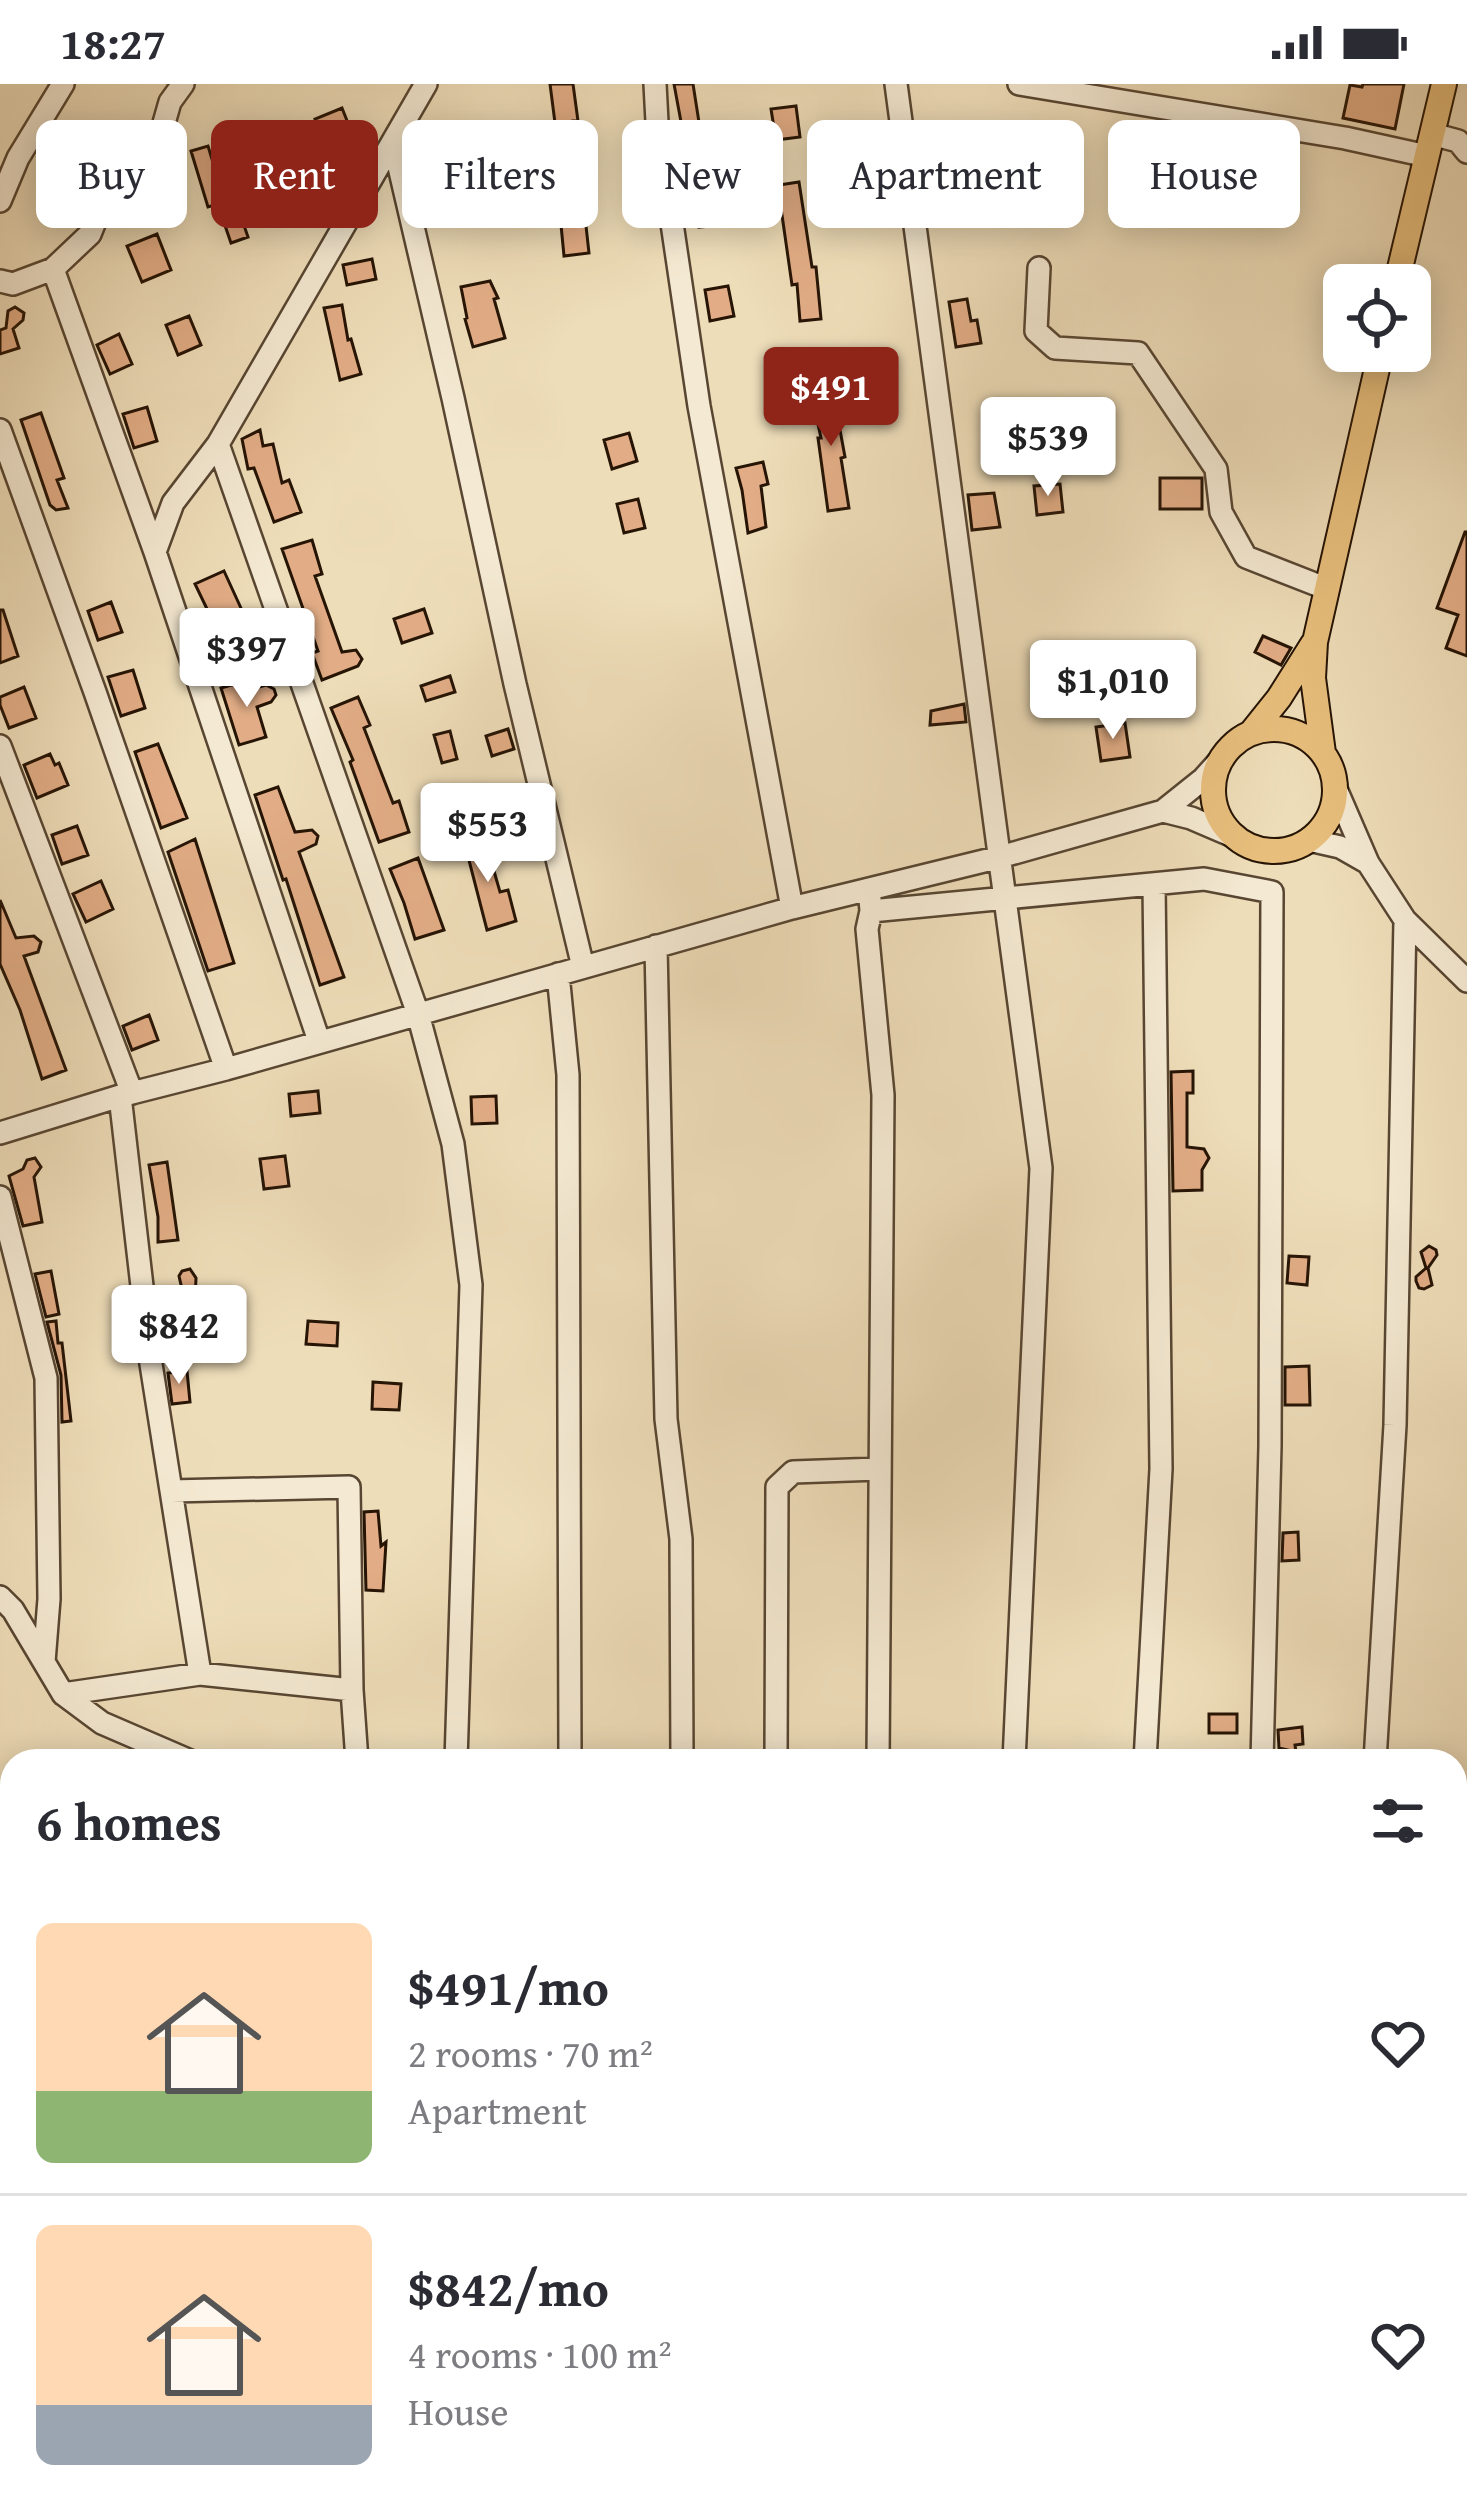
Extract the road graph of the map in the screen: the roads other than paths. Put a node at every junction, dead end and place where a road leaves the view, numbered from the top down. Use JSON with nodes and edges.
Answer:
{"nodes":[{"id":1,"x":63,"y":84,"type":"edge"},
{"id":2,"x":183,"y":84,"type":"edge"},
{"id":3,"x":426,"y":84,"type":"edge"},
{"id":4,"x":655,"y":84,"type":"edge"},
{"id":5,"x":896,"y":84,"type":"edge"},
{"id":6,"x":1019,"y":84,"type":"edge"},
{"id":7,"x":1444,"y":84,"type":"edge"},
{"id":8,"x":393,"y":141,"type":"junction"},
{"id":9,"x":1429,"y":145,"type":"junction"},
{"id":10,"x":1467,"y":152,"type":"edge"},
{"id":11,"x":0,"y":201,"type":"edge"},
{"id":12,"x":1401,"y":264,"type":"edge"},
{"id":13,"x":1039,"y":268,"type":"dead end"},
{"id":14,"x":53,"y":269,"type":"junction"},
{"id":15,"x":4,"y":286,"type":"edge"},
{"id":16,"x":1376,"y":372,"type":"edge"},
{"id":17,"x":0,"y":430,"type":"edge"},
{"id":18,"x":218,"y":444,"type":"junction"},
{"id":19,"x":155,"y":552,"type":"junction"},
{"id":20,"x":1325,"y":588,"type":"junction"},
{"id":21,"x":1315,"y":642,"type":"junction"},
{"id":22,"x":1251,"y":733,"type":"junction"},
{"id":23,"x":0,"y":746,"type":"edge"},
{"id":24,"x":1323,"y":753,"type":"junction"},
{"id":25,"x":1220,"y":760,"type":"junction"},
{"id":26,"x":1336,"y":789,"type":"junction"},
{"id":27,"x":1163,"y":811,"type":"junction"},
{"id":28,"x":1233,"y":836,"type":"junction"},
{"id":29,"x":1309,"y":840,"type":"junction"},
{"id":30,"x":1000,"y":856,"type":"junction"},
{"id":31,"x":1369,"y":863,"type":"junction"},
{"id":32,"x":1154,"y":884,"type":"junction"},
{"id":33,"x":870,"y":900,"type":"junction"},
{"id":34,"x":1006,"y":900,"type":"junction"},
{"id":35,"x":792,"y":908,"type":"junction"},
{"id":36,"x":1405,"y":920,"type":"junction"},
{"id":37,"x":656,"y":946,"type":"junction"},
{"id":38,"x":583,"y":967,"type":"junction"},
{"id":39,"x":558,"y":974,"type":"junction"},
{"id":40,"x":1467,"y":981,"type":"edge"},
{"id":41,"x":418,"y":1014,"type":"junction"},
{"id":42,"x":319,"y":1041,"type":"junction"},
{"id":43,"x":226,"y":1070,"type":"junction"},
{"id":44,"x":126,"y":1094,"type":"junction"},
{"id":45,"x":0,"y":1133,"type":"edge"},
{"id":46,"x":0,"y":1197,"type":"edge"},
{"id":47,"x":878,"y":1469,"type":"junction"},
{"id":48,"x":171,"y":1491,"type":"junction"},
{"id":49,"x":0,"y":1597,"type":"edge"},
{"id":50,"x":44,"y":1662,"type":"junction"},
{"id":51,"x":200,"y":1674,"type":"junction"},
{"id":52,"x":352,"y":1690,"type":"junction"},
{"id":53,"x":63,"y":1694,"type":"junction"},
{"id":54,"x":162,"y":1749,"type":"edge"},
{"id":55,"x":356,"y":1749,"type":"edge"},
{"id":56,"x":456,"y":1749,"type":"edge"},
{"id":57,"x":570,"y":1749,"type":"edge"},
{"id":58,"x":682,"y":1749,"type":"edge"},
{"id":59,"x":776,"y":1749,"type":"edge"},
{"id":60,"x":878,"y":1749,"type":"edge"},
{"id":61,"x":1016,"y":1749,"type":"edge"},
{"id":62,"x":1146,"y":1749,"type":"edge"},
{"id":63,"x":1262,"y":1749,"type":"edge"},
{"id":64,"x":1376,"y":1749,"type":"edge"}],
"edges":[{"from":1,"to":11,"type":"street"},
{"from":2,"to":14,"type":"street"},
{"from":3,"to":8,"type":"street"},
{"from":4,"to":35,"type":"street"},
{"from":5,"to":30,"type":"street"},
{"from":6,"to":9,"type":"street"},
{"from":7,"to":9,"type":"main road"},
{"from":8,"to":18,"type":"street"},
{"from":8,"to":38,"type":"street"},
{"from":9,"to":10,"type":"street"},
{"from":9,"to":12,"type":"main road"},
{"from":13,"to":20,"type":"street"},
{"from":14,"to":15,"type":"street"},
{"from":14,"to":19,"type":"street"},
{"from":16,"to":20,"type":"main road"},
{"from":17,"to":43,"type":"street"},
{"from":18,"to":19,"type":"street"},
{"from":18,"to":41,"type":"street"},
{"from":19,"to":42,"type":"street"},
{"from":20,"to":21,"type":"main road"},
{"from":21,"to":22,"type":"main road"},
{"from":21,"to":24,"type":"main road"},
{"from":22,"to":24,"type":"main road"},
{"from":22,"to":25,"type":"main road"},
{"from":23,"to":44,"type":"street"},
{"from":24,"to":26,"type":"main road"},
{"from":25,"to":27,"type":"street"},
{"from":25,"to":28,"type":"main road"},
{"from":26,"to":29,"type":"main road"},
{"from":26,"to":31,"type":"street"},
{"from":27,"to":28,"type":"street"},
{"from":27,"to":30,"type":"street"},
{"from":28,"to":29,"type":"main road"},
{"from":29,"to":31,"type":"street"},
{"from":30,"to":33,"type":"street"},
{"from":30,"to":34,"type":"street"},
{"from":31,"to":36,"type":"street"},
{"from":32,"to":34,"type":"street"},
{"from":32,"to":62,"type":"street"},
{"from":32,"to":63,"type":"street"},
{"from":33,"to":34,"type":"street"},
{"from":33,"to":35,"type":"street"},
{"from":33,"to":47,"type":"street"},
{"from":34,"to":61,"type":"street"},
{"from":35,"to":37,"type":"street"},
{"from":36,"to":40,"type":"street"},
{"from":36,"to":64,"type":"street"},
{"from":37,"to":38,"type":"street"},
{"from":37,"to":58,"type":"street"},
{"from":38,"to":39,"type":"street"},
{"from":39,"to":41,"type":"street"},
{"from":39,"to":57,"type":"street"},
{"from":41,"to":42,"type":"street"},
{"from":41,"to":56,"type":"street"},
{"from":42,"to":43,"type":"street"},
{"from":43,"to":44,"type":"street"},
{"from":44,"to":45,"type":"street"},
{"from":44,"to":48,"type":"street"},
{"from":46,"to":50,"type":"street"},
{"from":47,"to":59,"type":"street"},
{"from":47,"to":60,"type":"street"},
{"from":48,"to":51,"type":"street"},
{"from":48,"to":52,"type":"street"},
{"from":49,"to":50,"type":"street"},
{"from":50,"to":53,"type":"street"},
{"from":51,"to":52,"type":"street"},
{"from":51,"to":53,"type":"street"},
{"from":52,"to":55,"type":"street"},
{"from":53,"to":54,"type":"street"}]}
